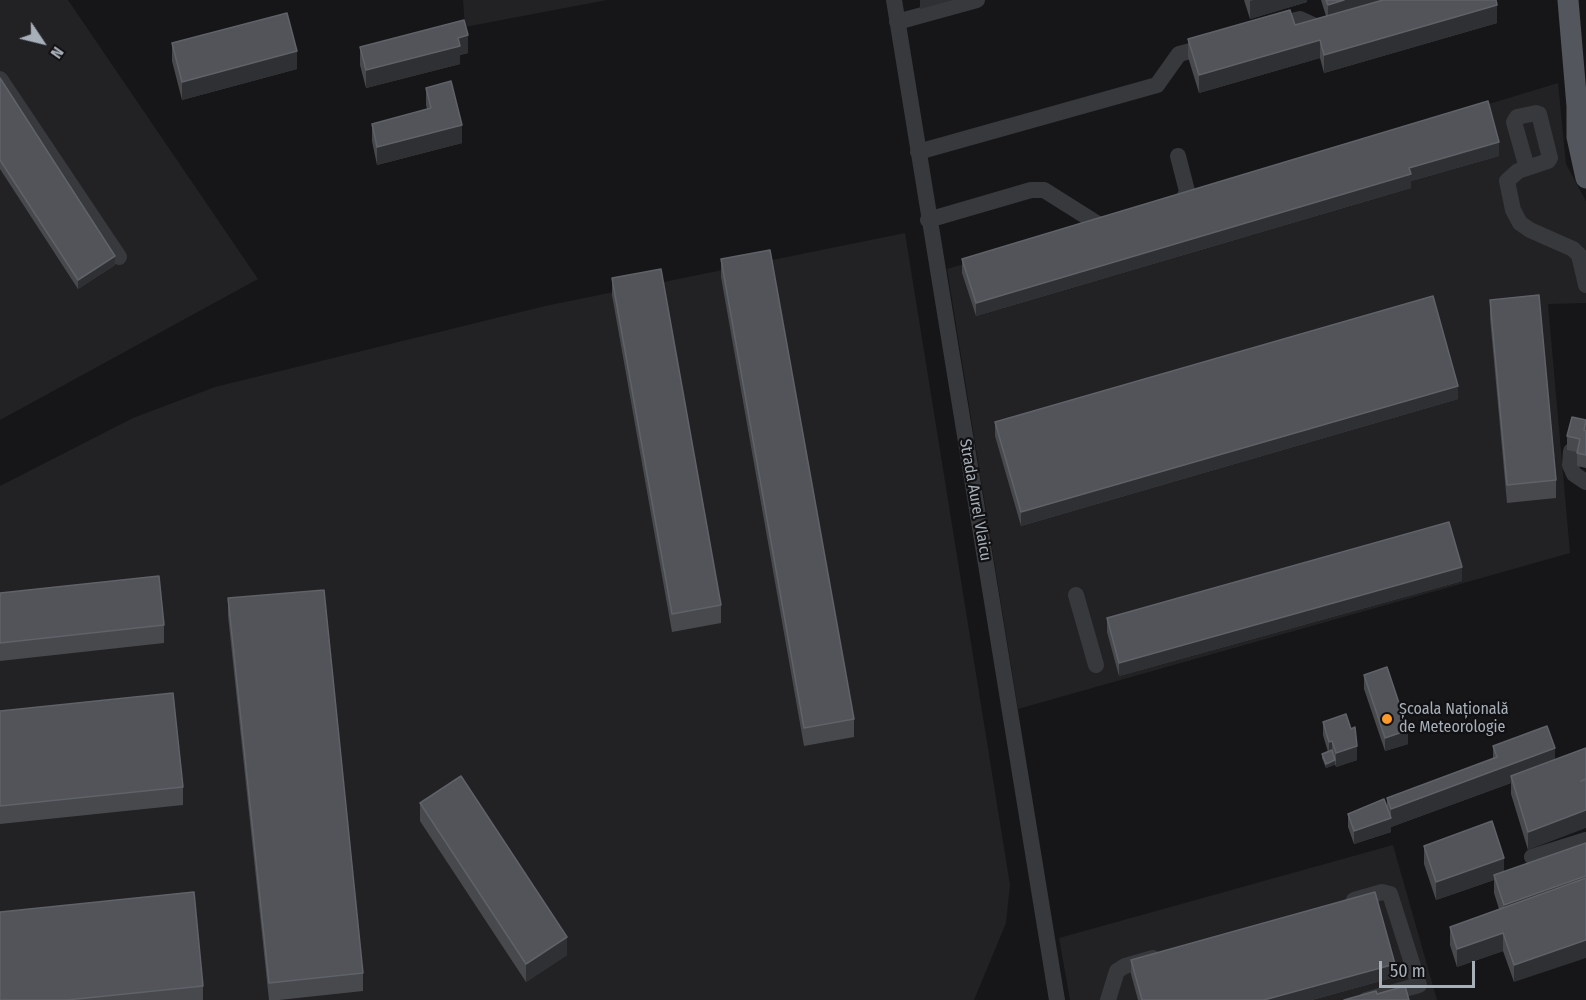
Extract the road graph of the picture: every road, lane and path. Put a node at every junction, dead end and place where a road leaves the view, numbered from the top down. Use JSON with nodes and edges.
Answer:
{"nodes":[{"id":1,"x":894,"y":0,"type":"edge"},
{"id":2,"x":978,"y":0,"type":"edge"},
{"id":3,"x":1568,"y":0,"type":"edge"},
{"id":4,"x":897,"y":22,"type":"junction"},
{"id":5,"x":1343,"y":26,"type":"edge"},
{"id":6,"x":1256,"y":32,"type":"edge"},
{"id":7,"x":1223,"y":41,"type":"edge"},
{"id":8,"x":0,"y":79,"type":"edge"},
{"id":9,"x":1578,"y":106,"type":"junction"},
{"id":10,"x":1586,"y":127,"type":"edge"},
{"id":11,"x":918,"y":152,"type":"junction"},
{"id":12,"x":1178,"y":156,"type":"dead end"},
{"id":13,"x":1527,"y":168,"type":"dead end"},
{"id":14,"x":1586,"y":177,"type":"edge"},
{"id":15,"x":1152,"y":213,"type":"edge"},
{"id":16,"x":1133,"y":219,"type":"edge"},
{"id":17,"x":928,"y":220,"type":"junction"},
{"id":18,"x":119,"y":257,"type":"dead end"},
{"id":19,"x":1586,"y":285,"type":"edge"},
{"id":20,"x":1571,"y":451,"type":"dead end"},
{"id":21,"x":1586,"y":482,"type":"edge"},
{"id":22,"x":1076,"y":595,"type":"dead end"},
{"id":23,"x":1096,"y":665,"type":"dead end"},
{"id":24,"x":1586,"y":840,"type":"edge"},
{"id":25,"x":1532,"y":857,"type":"dead end"},
{"id":26,"x":1342,"y":903,"type":"edge"},
{"id":27,"x":1170,"y":953,"type":"edge"},
{"id":28,"x":1421,"y":992,"type":"edge"},
{"id":29,"x":1057,"y":1000,"type":"edge"},
{"id":30,"x":1108,"y":1000,"type":"edge"},
{"id":31,"x":1366,"y":1000,"type":"edge"}],
"edges":[{"from":1,"to":4,"type":"street","name":"Strada Aurel Vlaicu"},
{"from":2,"to":4,"type":"street"},
{"from":3,"to":9,"type":"main road"},
{"from":4,"to":11,"type":"street","name":"Strada Aurel Vlaicu"},
{"from":5,"to":6,"type":"street"},
{"from":7,"to":11,"type":"street"},
{"from":8,"to":18,"type":"street"},
{"from":9,"to":10,"type":"main road"},
{"from":9,"to":14,"type":"main road"},
{"from":11,"to":17,"type":"street","name":"Strada Aurel Vlaicu"},
{"from":12,"to":15,"type":"street"},
{"from":13,"to":19,"type":"street"},
{"from":16,"to":17,"type":"street"},
{"from":17,"to":29,"type":"street","name":"Strada Aurel Vlaicu"},
{"from":20,"to":21,"type":"street"},
{"from":22,"to":23,"type":"street"},
{"from":24,"to":25,"type":"street"},
{"from":26,"to":28,"type":"street"},
{"from":27,"to":30,"type":"street"},
{"from":28,"to":31,"type":"street"}]}
